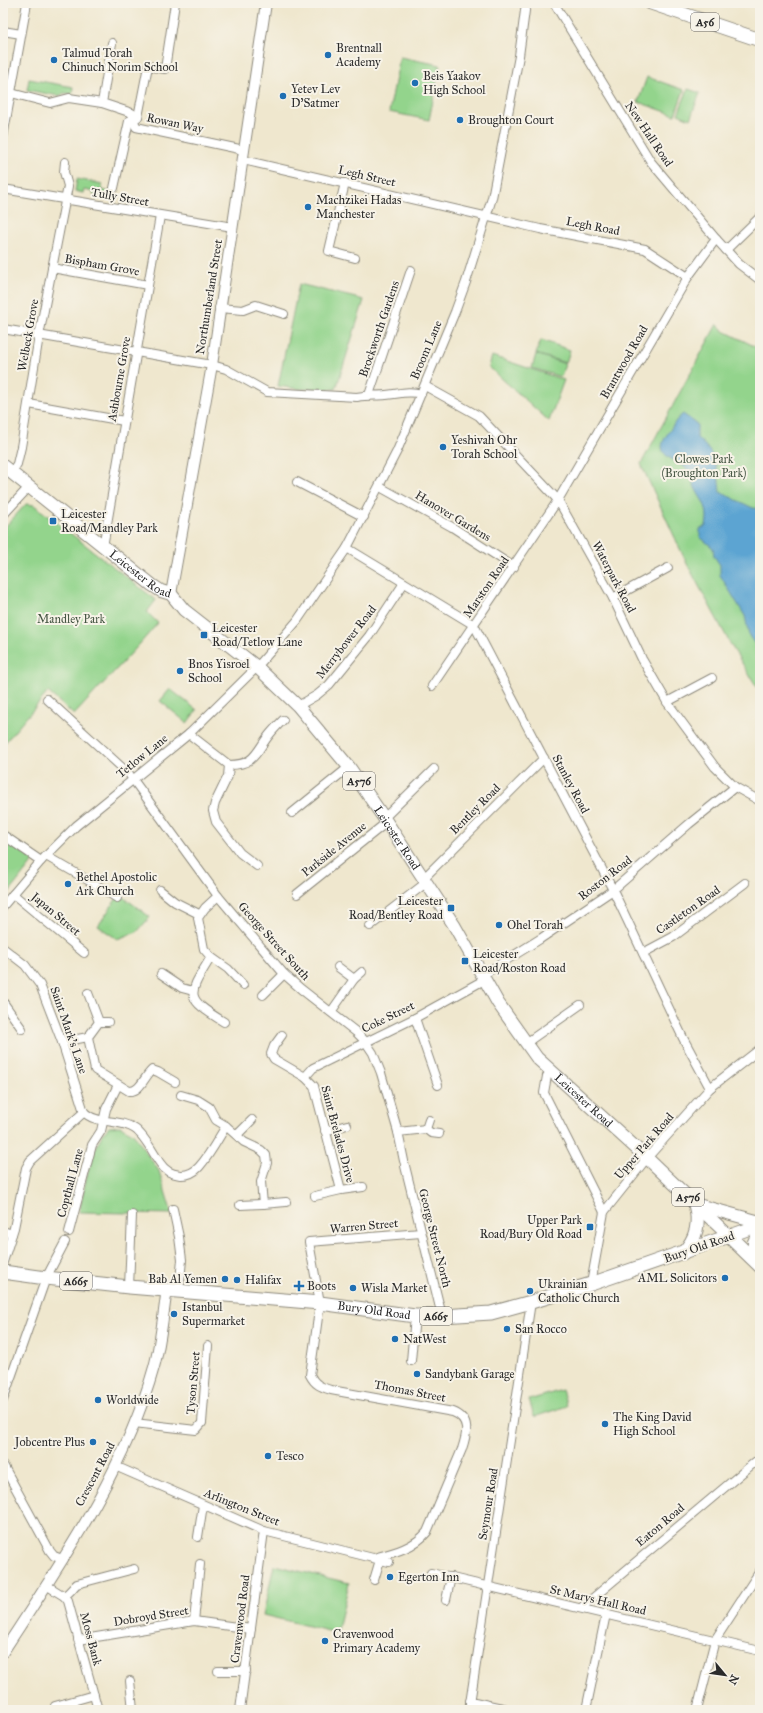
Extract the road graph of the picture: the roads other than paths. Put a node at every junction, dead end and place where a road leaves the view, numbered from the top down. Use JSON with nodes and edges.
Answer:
{"nodes":[{"id":1,"x":27,"y":3,"type":"edge"},
{"id":2,"x":175,"y":3,"type":"edge"},
{"id":3,"x":266,"y":3,"type":"edge"},
{"id":4,"x":526,"y":3,"type":"edge"},
{"id":5,"x":554,"y":3,"type":"edge"},
{"id":6,"x":650,"y":3,"type":"edge"},
{"id":7,"x":3,"y":31,"type":"edge"},
{"id":8,"x":22,"y":34,"type":"junction"},
{"id":9,"x":760,"y":40,"type":"edge"},
{"id":10,"x":112,"y":43,"type":"dead end"},
{"id":11,"x":11,"y":93,"type":"junction"},
{"id":12,"x":102,"y":103,"type":"junction"},
{"id":13,"x":134,"y":119,"type":"junction"},
{"id":14,"x":3,"y":137,"type":"edge"},
{"id":15,"x":243,"y":155,"type":"junction"},
{"id":16,"x":65,"y":162,"type":"dead end"},
{"id":17,"x":345,"y":183,"type":"junction"},
{"id":18,"x":114,"y":188,"type":"dead end"},
{"id":19,"x":3,"y":189,"type":"edge"},
{"id":20,"x":65,"y":199,"type":"junction"},
{"id":21,"x":160,"y":216,"type":"junction"},
{"id":22,"x":486,"y":216,"type":"junction"},
{"id":23,"x":760,"y":217,"type":"edge"},
{"id":24,"x":233,"y":227,"type":"junction"},
{"id":25,"x":716,"y":239,"type":"junction"},
{"id":26,"x":726,"y":250,"type":"junction"},
{"id":27,"x":355,"y":258,"type":"dead end"},
{"id":28,"x":52,"y":268,"type":"junction"},
{"id":29,"x":411,"y":270,"type":"dead end"},
{"id":30,"x":688,"y":277,"type":"junction"},
{"id":31,"x":760,"y":280,"type":"edge"},
{"id":32,"x":148,"y":285,"type":"junction"},
{"id":33,"x":219,"y":308,"type":"junction"},
{"id":34,"x":284,"y":314,"type":"dead end"},
{"id":35,"x":3,"y":329,"type":"edge"},
{"id":36,"x":39,"y":336,"type":"junction"},
{"id":37,"x":136,"y":352,"type":"junction"},
{"id":38,"x":212,"y":365,"type":"junction"},
{"id":39,"x":424,"y":386,"type":"junction"},
{"id":40,"x":421,"y":394,"type":"junction"},
{"id":41,"x":369,"y":395,"type":"junction"},
{"id":42,"x":29,"y":404,"type":"junction"},
{"id":43,"x":124,"y":420,"type":"junction"},
{"id":44,"x":7,"y":469,"type":"edge"},
{"id":45,"x":297,"y":482,"type":"dead end"},
{"id":46,"x":29,"y":487,"type":"junction"},
{"id":47,"x":380,"y":487,"type":"junction"},
{"id":48,"x":558,"y":500,"type":"junction"},
{"id":49,"x":3,"y":515,"type":"edge"},
{"id":50,"x":364,"y":517,"type":"junction"},
{"id":51,"x":103,"y":547,"type":"junction"},
{"id":52,"x":347,"y":548,"type":"junction"},
{"id":53,"x":514,"y":567,"type":"junction"},
{"id":54,"x":668,"y":568,"type":"dead end"},
{"id":55,"x":404,"y":583,"type":"junction"},
{"id":56,"x":171,"y":594,"type":"junction"},
{"id":57,"x":613,"y":598,"type":"junction"},
{"id":58,"x":474,"y":625,"type":"junction"},
{"id":59,"x":257,"y":667,"type":"junction"},
{"id":60,"x":712,"y":678,"type":"dead end"},
{"id":61,"x":432,"y":686,"type":"dead end"},
{"id":62,"x":47,"y":699,"type":"dead end"},
{"id":63,"x":668,"y":702,"type":"junction"},
{"id":64,"x":298,"y":706,"type":"junction"},
{"id":65,"x":283,"y":720,"type":"dead end"},
{"id":66,"x":189,"y":734,"type":"junction"},
{"id":67,"x":544,"y":758,"type":"junction"},
{"id":68,"x":229,"y":765,"type":"junction"},
{"id":69,"x":349,"y":767,"type":"junction"},
{"id":70,"x":434,"y":769,"type":"dead end"},
{"id":71,"x":133,"y":779,"type":"junction"},
{"id":72,"x":735,"y":788,"type":"junction"},
{"id":73,"x":760,"y":801,"type":"edge"},
{"id":74,"x":292,"y":813,"type":"dead end"},
{"id":75,"x":386,"y":820,"type":"junction"},
{"id":76,"x":3,"y":835,"type":"edge"},
{"id":77,"x":44,"y":858,"type":"junction"},
{"id":78,"x":257,"y":866,"type":"dead end"},
{"id":79,"x":425,"y":880,"type":"junction"},
{"id":80,"x":745,"y":883,"type":"dead end"},
{"id":81,"x":160,"y":890,"type":"dead end"},
{"id":82,"x":613,"y":890,"type":"junction"},
{"id":83,"x":13,"y":894,"type":"junction"},
{"id":84,"x":297,"y":894,"type":"dead end"},
{"id":85,"x":218,"y":896,"type":"junction"},
{"id":86,"x":117,"y":898,"type":"dead end"},
{"id":87,"x":3,"y":906,"type":"edge"},
{"id":88,"x":199,"y":914,"type":"junction"},
{"id":89,"x":370,"y":926,"type":"dead end"},
{"id":90,"x":3,"y":948,"type":"edge"},
{"id":91,"x":84,"y":953,"type":"dead end"},
{"id":92,"x":643,"y":953,"type":"junction"},
{"id":93,"x":211,"y":957,"type":"junction"},
{"id":94,"x":338,"y":967,"type":"dead end"},
{"id":95,"x":362,"y":972,"type":"dead end"},
{"id":96,"x":161,"y":974,"type":"dead end"},
{"id":97,"x":284,"y":974,"type":"junction"},
{"id":98,"x":483,"y":978,"type":"junction"},
{"id":99,"x":354,"y":979,"type":"junction"},
{"id":100,"x":243,"y":985,"type":"dead end"},
{"id":101,"x":193,"y":991,"type":"junction"},
{"id":102,"x":88,"y":993,"type":"dead end"},
{"id":103,"x":263,"y":994,"type":"dead end"},
{"id":104,"x":3,"y":1002,"type":"edge"},
{"id":105,"x":580,"y":1005,"type":"dead end"},
{"id":106,"x":331,"y":1012,"type":"junction"},
{"id":107,"x":415,"y":1018,"type":"junction"},
{"id":108,"x":224,"y":1022,"type":"dead end"},
{"id":109,"x":22,"y":1029,"type":"dead end"},
{"id":110,"x":282,"y":1035,"type":"dead end"},
{"id":111,"x":88,"y":1037,"type":"junction"},
{"id":112,"x":365,"y":1041,"type":"junction"},
{"id":113,"x":62,"y":1042,"type":"junction"},
{"id":114,"x":526,"y":1043,"type":"junction"},
{"id":115,"x":760,"y":1049,"type":"edge"},
{"id":116,"x":552,"y":1072,"type":"junction"},
{"id":117,"x":305,"y":1077,"type":"junction"},
{"id":118,"x":175,"y":1082,"type":"dead end"},
{"id":119,"x":118,"y":1085,"type":"junction"},
{"id":120,"x":438,"y":1085,"type":"dead end"},
{"id":121,"x":710,"y":1088,"type":"junction"},
{"id":122,"x":181,"y":1095,"type":"dead end"},
{"id":123,"x":84,"y":1112,"type":"junction"},
{"id":124,"x":104,"y":1120,"type":"junction"},
{"id":125,"x":252,"y":1120,"type":"dead end"},
{"id":126,"x":429,"y":1120,"type":"dead end"},
{"id":127,"x":347,"y":1125,"type":"dead end"},
{"id":128,"x":226,"y":1126,"type":"junction"},
{"id":129,"x":426,"y":1128,"type":"junction"},
{"id":130,"x":325,"y":1131,"type":"junction"},
{"id":131,"x":398,"y":1132,"type":"junction"},
{"id":132,"x":439,"y":1134,"type":"dead end"},
{"id":133,"x":237,"y":1135,"type":"junction"},
{"id":134,"x":648,"y":1158,"type":"junction"},
{"id":135,"x":405,"y":1164,"type":"joint"},
{"id":136,"x":363,"y":1188,"type":"dead end"},
{"id":137,"x":341,"y":1190,"type":"junction"},
{"id":138,"x":315,"y":1196,"type":"dead end"},
{"id":139,"x":286,"y":1202,"type":"dead end"},
{"id":140,"x":263,"y":1204,"type":"junction"},
{"id":141,"x":695,"y":1204,"type":"junction"},
{"id":142,"x":240,"y":1205,"type":"dead end"},
{"id":143,"x":172,"y":1209,"type":"dead end"},
{"id":144,"x":604,"y":1212,"type":"junction"},
{"id":145,"x":132,"y":1215,"type":"dead end"},
{"id":146,"x":760,"y":1222,"type":"edge"},
{"id":147,"x":760,"y":1225,"type":"edge"},
{"id":148,"x":760,"y":1230,"type":"edge"},
{"id":149,"x":3,"y":1232,"type":"edge"},
{"id":150,"x":69,"y":1232,"type":"dead end"},
{"id":151,"x":421,"y":1233,"type":"junction"},
{"id":152,"x":12,"y":1234,"type":"junction"},
{"id":153,"x":729,"y":1236,"type":"junction"},
{"id":154,"x":65,"y":1242,"type":"dead end"},
{"id":155,"x":309,"y":1242,"type":"joint"},
{"id":156,"x":683,"y":1253,"type":"junction"},
{"id":157,"x":3,"y":1262,"type":"edge"},
{"id":158,"x":756,"y":1262,"type":"edge"},
{"id":159,"x":3,"y":1272,"type":"edge"},
{"id":160,"x":46,"y":1278,"type":"junction"},
{"id":161,"x":590,"y":1284,"type":"junction"},
{"id":162,"x":129,"y":1287,"type":"junction"},
{"id":163,"x":173,"y":1290,"type":"junction"},
{"id":164,"x":531,"y":1302,"type":"junction"},
{"id":165,"x":320,"y":1303,"type":"junction"},
{"id":166,"x":415,"y":1316,"type":"junction"},
{"id":167,"x":442,"y":1316,"type":"junction"},
{"id":168,"x":208,"y":1346,"type":"dead end"},
{"id":169,"x":411,"y":1361,"type":"dead end"},
{"id":170,"x":3,"y":1400,"type":"edge"},
{"id":171,"x":134,"y":1423,"type":"junction"},
{"id":172,"x":757,"y":1464,"type":"edge"},
{"id":173,"x":3,"y":1465,"type":"edge"},
{"id":174,"x":115,"y":1466,"type":"junction"},
{"id":175,"x":203,"y":1505,"type":"junction"},
{"id":176,"x":264,"y":1531,"type":"junction"},
{"id":177,"x":198,"y":1538,"type":"dead end"},
{"id":178,"x":62,"y":1560,"type":"junction"},
{"id":179,"x":381,"y":1560,"type":"junction"},
{"id":180,"x":200,"y":1564,"type":"dead end"},
{"id":181,"x":134,"y":1569,"type":"dead end"},
{"id":182,"x":760,"y":1571,"type":"edge"},
{"id":183,"x":431,"y":1573,"type":"dead end"},
{"id":184,"x":451,"y":1577,"type":"junction"},
{"id":185,"x":374,"y":1580,"type":"dead end"},
{"id":186,"x":46,"y":1585,"type":"junction"},
{"id":187,"x":488,"y":1586,"type":"junction"},
{"id":188,"x":64,"y":1596,"type":"junction"},
{"id":189,"x":446,"y":1600,"type":"dead end"},
{"id":190,"x":581,"y":1608,"type":"junction"},
{"id":191,"x":606,"y":1614,"type":"junction"},
{"id":192,"x":194,"y":1621,"type":"junction"},
{"id":193,"x":251,"y":1629,"type":"junction"},
{"id":194,"x":78,"y":1640,"type":"junction"},
{"id":195,"x":715,"y":1640,"type":"junction"},
{"id":196,"x":760,"y":1651,"type":"edge"},
{"id":197,"x":3,"y":1652,"type":"edge"},
{"id":198,"x":218,"y":1671,"type":"dead end"},
{"id":199,"x":246,"y":1671,"type":"junction"},
{"id":200,"x":130,"y":1681,"type":"dead end"},
{"id":201,"x":94,"y":1695,"type":"junction"},
{"id":202,"x":470,"y":1701,"type":"junction"},
{"id":203,"x":55,"y":1706,"type":"dead end"},
{"id":204,"x":98,"y":1710,"type":"edge"},
{"id":205,"x":133,"y":1710,"type":"edge"},
{"id":206,"x":240,"y":1710,"type":"edge"},
{"id":207,"x":469,"y":1710,"type":"edge"},
{"id":208,"x":511,"y":1710,"type":"edge"},
{"id":209,"x":586,"y":1710,"type":"edge"},
{"id":210,"x":697,"y":1710,"type":"edge"}],
"edges":[{"from":1,"to":8,"type":"street"},
{"from":2,"to":13,"type":"street"},
{"from":3,"to":15,"type":"street","name":"Northumberland Street"},
{"from":4,"to":22,"type":"street","name":"Broom Lane"},
{"from":5,"to":25,"type":"street","name":"New Hall Road"},
{"from":6,"to":9,"type":"highway","number":"A56"},
{"from":7,"to":8,"type":"street"},
{"from":8,"to":11,"type":"street"},
{"from":10,"to":12,"type":"street"},
{"from":11,"to":12,"type":"street"},
{"from":11,"to":14,"type":"street"},
{"from":12,"to":13,"type":"street","name":"Rowan Way"},
{"from":13,"to":15,"type":"street","name":"Rowan Way"},
{"from":13,"to":18,"type":"street"},
{"from":15,"to":17,"type":"street","name":"Legh Street"},
{"from":15,"to":24,"type":"street","name":"Northumberland Street"},
{"from":16,"to":20,"type":"street","name":"Welbeck Grove"},
{"from":17,"to":22,"type":"street","name":"Legh Street"},
{"from":17,"to":27,"type":"street"},
{"from":19,"to":20,"type":"street","name":"Tully Street"},
{"from":20,"to":21,"type":"street","name":"Tully Street"},
{"from":20,"to":28,"type":"street","name":"Welbeck Grove"},
{"from":21,"to":24,"type":"street","name":"Tully Street"},
{"from":21,"to":32,"type":"street","name":"Ashbourne Grove"},
{"from":22,"to":30,"type":"street","name":"Legh Road"},
{"from":22,"to":39,"type":"street","name":"Broom Lane"},
{"from":23,"to":26,"type":"street"},
{"from":24,"to":33,"type":"street","name":"Northumberland Street"},
{"from":25,"to":26,"type":"street","name":"New Hall Road"},
{"from":25,"to":30,"type":"street","name":"Brantwood Road"},
{"from":26,"to":31,"type":"street","name":"New Hall Road"},
{"from":28,"to":32,"type":"street","name":"Bispham Grove"},
{"from":28,"to":36,"type":"street","name":"Welbeck Grove"},
{"from":29,"to":41,"type":"street","name":"Brockworth Gardens"},
{"from":30,"to":48,"type":"street","name":"Brantwood Road"},
{"from":32,"to":37,"type":"street","name":"Ashbourne Grove"},
{"from":33,"to":34,"type":"street"},
{"from":33,"to":38,"type":"street","name":"Northumberland Street"},
{"from":35,"to":36,"type":"street"},
{"from":36,"to":37,"type":"street"},
{"from":36,"to":42,"type":"street","name":"Welbeck Grove"},
{"from":37,"to":38,"type":"street"},
{"from":37,"to":43,"type":"street","name":"Ashbourne Grove"},
{"from":38,"to":41,"type":"street"},
{"from":38,"to":56,"type":"street","name":"Northumberland Street"},
{"from":39,"to":40,"type":"street","name":"Broom Lane"},
{"from":39,"to":48,"type":"street","name":"Waterpark Road"},
{"from":40,"to":41,"type":"street"},
{"from":40,"to":47,"type":"street","name":"Broom Lane"},
{"from":42,"to":43,"type":"street"},
{"from":42,"to":44,"type":"street","name":"Welbeck Grove"},
{"from":43,"to":51,"type":"street","name":"Ashbourne Grove"},
{"from":44,"to":46,"type":"main road","name":"Leicester Road","number":"A576"},
{"from":45,"to":50,"type":"street"},
{"from":46,"to":49,"type":"street"},
{"from":46,"to":51,"type":"main road","name":"Leicester Road","number":"A576"},
{"from":47,"to":50,"type":"street","name":"Broom Lane"},
{"from":47,"to":53,"type":"street","name":"Hanover Gardens"},
{"from":48,"to":53,"type":"street","name":"Marston Road"},
{"from":48,"to":57,"type":"street","name":"Waterpark Road"},
{"from":50,"to":52,"type":"street","name":"Broom Lane"},
{"from":51,"to":56,"type":"main road","name":"Leicester Road","number":"A576"},
{"from":52,"to":55,"type":"street"},
{"from":52,"to":59,"type":"street","name":"Broom Lane"},
{"from":53,"to":58,"type":"street","name":"Marston Road"},
{"from":54,"to":57,"type":"street"},
{"from":55,"to":58,"type":"street"},
{"from":55,"to":64,"type":"street","name":"Merrybower Road"},
{"from":56,"to":59,"type":"main road","name":"Leicester Road","number":"A576"},
{"from":57,"to":63,"type":"street","name":"Waterpark Road"},
{"from":58,"to":61,"type":"street","name":"Marston Road"},
{"from":58,"to":67,"type":"street","name":"Stanley Road"},
{"from":59,"to":64,"type":"main road","name":"Leicester Road","number":"A576"},
{"from":59,"to":66,"type":"street","name":"Tetlow Lane"},
{"from":60,"to":63,"type":"street"},
{"from":62,"to":71,"type":"street","name":"George Street South"},
{"from":63,"to":72,"type":"street","name":"Waterpark Road"},
{"from":64,"to":69,"type":"main road","name":"Leicester Road","number":"A576"},
{"from":65,"to":68,"type":"street"},
{"from":66,"to":68,"type":"street"},
{"from":66,"to":71,"type":"street","name":"Tetlow Lane"},
{"from":67,"to":79,"type":"street","name":"Bentley Road"},
{"from":67,"to":82,"type":"street","name":"Stanley Road"},
{"from":68,"to":78,"type":"street"},
{"from":69,"to":74,"type":"street"},
{"from":69,"to":75,"type":"main road","name":"Leicester Road","number":"A576"},
{"from":70,"to":75,"type":"street","name":"Parkside Avenue"},
{"from":71,"to":77,"type":"street","name":"Tetlow Lane"},
{"from":71,"to":85,"type":"street","name":"George Street South"},
{"from":72,"to":73,"type":"street","name":"Waterpark Road"},
{"from":72,"to":82,"type":"street","name":"Roston Road"},
{"from":75,"to":79,"type":"main road","name":"Leicester Road","number":"A576"},
{"from":75,"to":84,"type":"street","name":"Parkside Avenue"},
{"from":76,"to":77,"type":"street"},
{"from":77,"to":83,"type":"street","name":"Tetlow Lane"},
{"from":77,"to":86,"type":"street"},
{"from":79,"to":89,"type":"street","name":"Bentley Road"},
{"from":79,"to":98,"type":"main road","name":"Leicester Road","number":"A576"},
{"from":80,"to":92,"type":"street","name":"Castleton Road"},
{"from":81,"to":88,"type":"street"},
{"from":82,"to":92,"type":"street","name":"Stanley Road"},
{"from":82,"to":98,"type":"street","name":"Roston Road"},
{"from":83,"to":87,"type":"street","name":"Tetlow Lane"},
{"from":83,"to":91,"type":"street","name":"Japan Street"},
{"from":85,"to":88,"type":"street"},
{"from":85,"to":97,"type":"street","name":"George Street South"},
{"from":88,"to":93,"type":"street"},
{"from":90,"to":113,"type":"street","name":"Saint Mark's Lane"},
{"from":92,"to":121,"type":"street","name":"Stanley Road"},
{"from":93,"to":100,"type":"street"},
{"from":93,"to":101,"type":"street"},
{"from":94,"to":99,"type":"street"},
{"from":95,"to":99,"type":"street"},
{"from":96,"to":101,"type":"street"},
{"from":97,"to":103,"type":"street"},
{"from":97,"to":106,"type":"street","name":"George Street South"},
{"from":98,"to":107,"type":"street","name":"Coke Street"},
{"from":98,"to":114,"type":"main road","name":"Leicester Road","number":"A576"},
{"from":99,"to":106,"type":"street"},
{"from":101,"to":108,"type":"street"},
{"from":102,"to":111,"type":"street"},
{"from":104,"to":109,"type":"street"},
{"from":105,"to":114,"type":"street"},
{"from":106,"to":112,"type":"street","name":"George Street South"},
{"from":107,"to":112,"type":"street","name":"Coke Street"},
{"from":107,"to":120,"type":"street"},
{"from":110,"to":117,"type":"street","name":"Saint Brelades Drive"},
{"from":111,"to":113,"type":"street"},
{"from":111,"to":119,"type":"street"},
{"from":112,"to":117,"type":"street","name":"Coke Street"},
{"from":112,"to":131,"type":"street","name":"George Street South"},
{"from":113,"to":123,"type":"street","name":"Saint Mark's Lane"},
{"from":114,"to":116,"type":"main road","name":"Leicester Road","number":"A576"},
{"from":115,"to":121,"type":"street","name":"Upper Park Road"},
{"from":116,"to":134,"type":"main road","name":"Leicester Road","number":"A576"},
{"from":116,"to":144,"type":"street"},
{"from":117,"to":130,"type":"street","name":"Saint Brelades Drive"},
{"from":118,"to":119,"type":"street"},
{"from":119,"to":124,"type":"street","name":"Copthall Lane"},
{"from":121,"to":134,"type":"street","name":"Upper Park Road"},
{"from":122,"to":128,"type":"street"},
{"from":123,"to":124,"type":"street"},
{"from":123,"to":152,"type":"street"},
{"from":124,"to":128,"type":"street"},
{"from":124,"to":150,"type":"street","name":"Copthall Lane"},
{"from":125,"to":133,"type":"street"},
{"from":126,"to":129,"type":"street"},
{"from":127,"to":130,"type":"street"},
{"from":128,"to":133,"type":"street"},
{"from":129,"to":131,"type":"street"},
{"from":129,"to":132,"type":"street"},
{"from":130,"to":137,"type":"street","name":"Saint Brelades Drive"},
{"from":131,"to":135,"type":"street","name":"George Street South"},
{"from":133,"to":140,"type":"street"},
{"from":134,"to":141,"type":"main road","name":"Leicester Road","number":"A576"},
{"from":134,"to":144,"type":"street","name":"Upper Park Road"},
{"from":135,"to":151,"type":"street","name":"George Street North"},
{"from":136,"to":137,"type":"street"},
{"from":137,"to":138,"type":"street","name":"Saint Brelades Drive"},
{"from":139,"to":140,"type":"street"},
{"from":140,"to":142,"type":"street"},
{"from":141,"to":146,"type":"main road"},
{"from":141,"to":153,"type":"main road","name":"Leicester Road","number":"A576"},
{"from":141,"to":156,"type":"highway"},
{"from":143,"to":163,"type":"street"},
{"from":144,"to":161,"type":"street","name":"Upper Park Road"},
{"from":145,"to":162,"type":"street"},
{"from":147,"to":153,"type":"main road","name":"Bury Old Road","number":"A665"},
{"from":148,"to":158,"type":"main road"},
{"from":149,"to":152,"type":"street"},
{"from":151,"to":155,"type":"street","name":"Warren Street"},
{"from":151,"to":167,"type":"street","name":"George Street North"},
{"from":152,"to":157,"type":"street"},
{"from":153,"to":156,"type":"highway","name":"Bury Old Road","number":"A665"},
{"from":153,"to":158,"type":"highway","number":"A576"},
{"from":154,"to":160,"type":"street"},
{"from":155,"to":165,"type":"street","name":"Thomas Street"},
{"from":156,"to":161,"type":"highway","name":"Bury Old Road","number":"A665"},
{"from":159,"to":160,"type":"highway","number":"A665"},
{"from":160,"to":162,"type":"highway","number":"A665"},
{"from":160,"to":170,"type":"street"},
{"from":161,"to":164,"type":"highway","name":"Bury Old Road","number":"A665"},
{"from":162,"to":163,"type":"highway","number":"A665"},
{"from":163,"to":165,"type":"highway","name":"Bury Old Road","number":"A665"},
{"from":163,"to":171,"type":"street","name":"Crescent Road"},
{"from":164,"to":167,"type":"highway","name":"Bury Old Road","number":"A665"},
{"from":164,"to":187,"type":"street","name":"Seymour Road"},
{"from":165,"to":166,"type":"highway","name":"Bury Old Road","number":"A665"},
{"from":165,"to":179,"type":"street","name":"Thomas Street"},
{"from":166,"to":167,"type":"highway","name":"Bury Old Road","number":"A665"},
{"from":166,"to":169,"type":"street"},
{"from":168,"to":171,"type":"street","name":"Tyson Street"},
{"from":171,"to":174,"type":"street","name":"Crescent Road"},
{"from":172,"to":190,"type":"street","name":"Eaton Road"},
{"from":173,"to":178,"type":"street"},
{"from":174,"to":175,"type":"street","name":"Arlington Street"},
{"from":174,"to":178,"type":"street","name":"Crescent Road"},
{"from":175,"to":176,"type":"street","name":"Arlington Street"},
{"from":175,"to":177,"type":"street"},
{"from":176,"to":179,"type":"street","name":"Arlington Street"},
{"from":176,"to":193,"type":"street","name":"Cravenwood Road"},
{"from":178,"to":186,"type":"street","name":"Crescent Road"},
{"from":179,"to":185,"type":"street"},
{"from":180,"to":192,"type":"street"},
{"from":181,"to":188,"type":"street"},
{"from":182,"to":195,"type":"street"},
{"from":183,"to":184,"type":"street","name":"St Marys Hall Road"},
{"from":184,"to":187,"type":"street","name":"St Marys Hall Road"},
{"from":184,"to":189,"type":"street"},
{"from":186,"to":188,"type":"street"},
{"from":186,"to":197,"type":"street","name":"Crescent Road"},
{"from":187,"to":190,"type":"street","name":"St Marys Hall Road"},
{"from":187,"to":202,"type":"street","name":"Seymour Road"},
{"from":188,"to":194,"type":"street","name":"Moss Bank"},
{"from":190,"to":191,"type":"street","name":"St Marys Hall Road"},
{"from":191,"to":195,"type":"street","name":"St Marys Hall Road"},
{"from":191,"to":209,"type":"street"},
{"from":192,"to":193,"type":"street","name":"Dobroyd Street"},
{"from":192,"to":194,"type":"street","name":"Dobroyd Street"},
{"from":193,"to":199,"type":"street","name":"Cravenwood Road"},
{"from":194,"to":201,"type":"street","name":"Moss Bank"},
{"from":195,"to":196,"type":"street","name":"St Marys Hall Road"},
{"from":195,"to":210,"type":"street"},
{"from":198,"to":199,"type":"street"},
{"from":199,"to":206,"type":"street","name":"Cravenwood Road"},
{"from":200,"to":205,"type":"street"},
{"from":201,"to":203,"type":"street"},
{"from":201,"to":204,"type":"street","name":"Moss Bank"},
{"from":202,"to":207,"type":"street","name":"Seymour Road"},
{"from":202,"to":208,"type":"street"}]}
